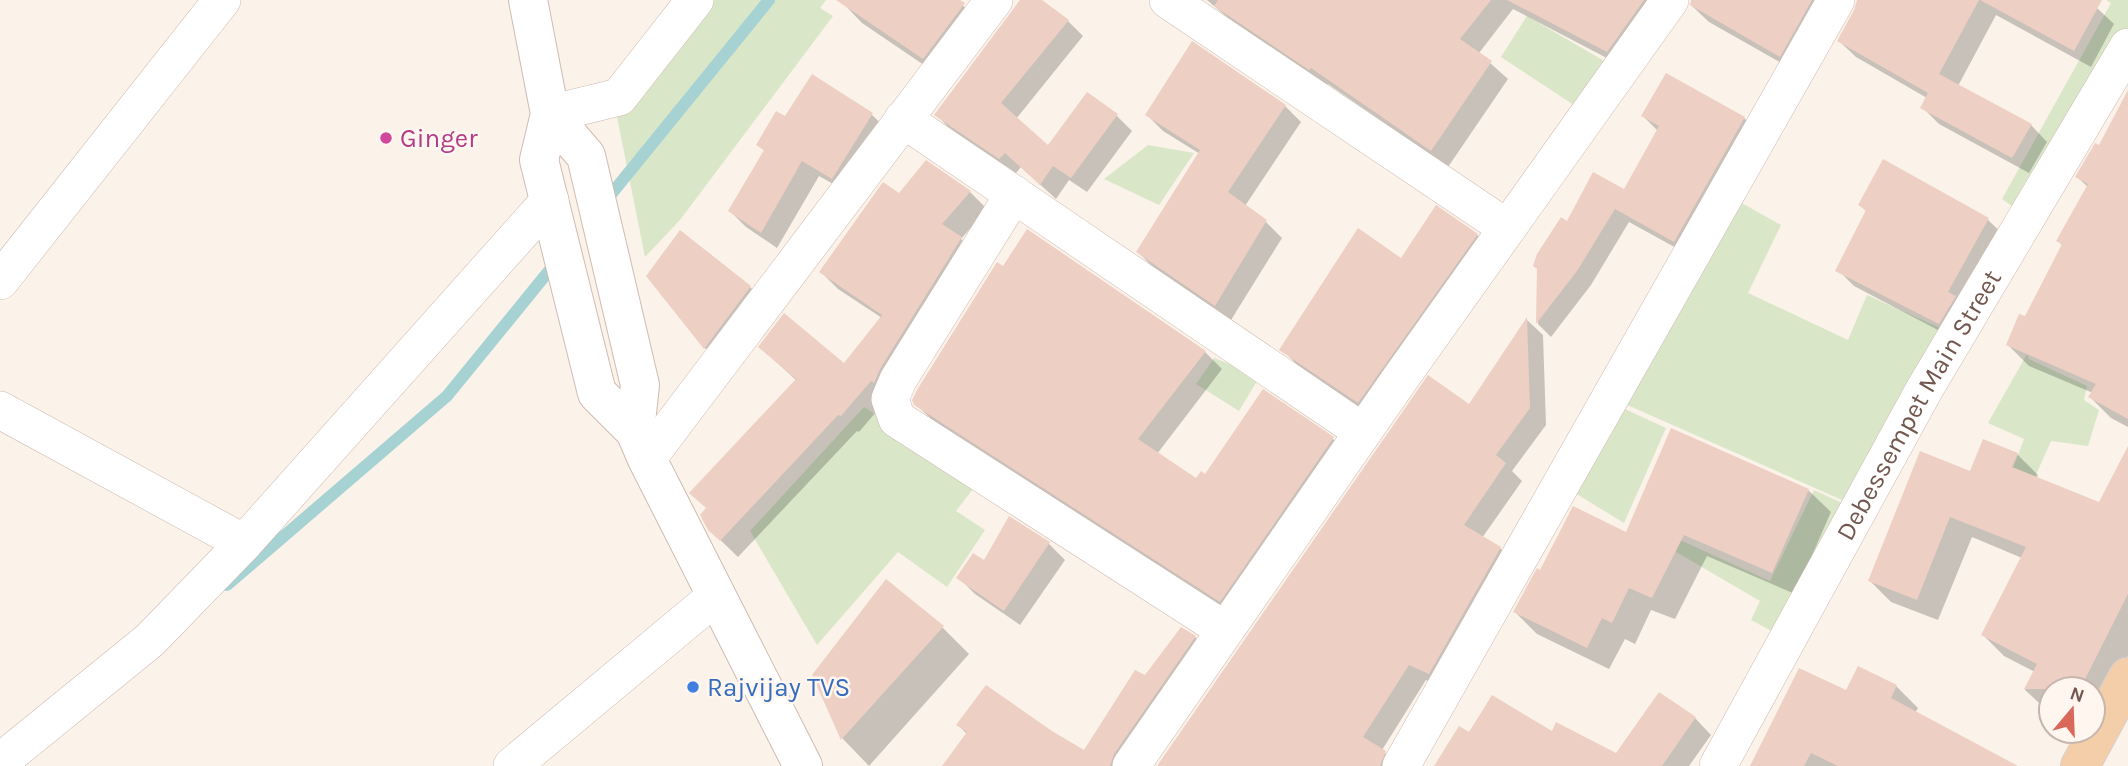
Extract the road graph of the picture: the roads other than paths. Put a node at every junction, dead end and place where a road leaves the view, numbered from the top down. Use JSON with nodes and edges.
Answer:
{"nodes":[{"id":1,"x":222,"y":0,"type":"edge"},
{"id":2,"x":528,"y":0,"type":"edge"},
{"id":3,"x":695,"y":0,"type":"edge"},
{"id":4,"x":994,"y":0,"type":"edge"},
{"id":5,"x":1168,"y":0,"type":"edge"},
{"id":6,"x":1670,"y":0,"type":"edge"},
{"id":7,"x":1836,"y":0,"type":"edge"},
{"id":8,"x":2128,"y":47,"type":"edge"},
{"id":9,"x":550,"y":114,"type":"junction"},
{"id":10,"x":904,"y":119,"type":"junction"},
{"id":11,"x":1014,"y":194,"type":"junction"},
{"id":12,"x":550,"y":200,"type":"junction"},
{"id":13,"x":1507,"y":228,"type":"junction"},
{"id":14,"x":0,"y":281,"type":"edge"},
{"id":15,"x":0,"y":411,"type":"edge"},
{"id":16,"x":1363,"y":432,"type":"junction"},
{"id":17,"x":641,"y":445,"type":"junction"},
{"id":18,"x":244,"y":543,"type":"junction"},
{"id":19,"x":716,"y":596,"type":"junction"},
{"id":20,"x":1225,"y":630,"type":"junction"},
{"id":21,"x":2128,"y":677,"type":"edge"},
{"id":22,"x":5,"y":752,"type":"edge"},
{"id":23,"x":512,"y":766,"type":"edge"},
{"id":24,"x":803,"y":766,"type":"edge"},
{"id":25,"x":1131,"y":766,"type":"edge"},
{"id":26,"x":1401,"y":766,"type":"edge"},
{"id":27,"x":1718,"y":766,"type":"edge"},
{"id":28,"x":2080,"y":766,"type":"edge"}],
"edges":[{"from":1,"to":14,"type":"street"},
{"from":2,"to":9,"type":"street"},
{"from":3,"to":9,"type":"street"},
{"from":4,"to":10,"type":"street"},
{"from":5,"to":13,"type":"street"},
{"from":6,"to":13,"type":"street"},
{"from":7,"to":26,"type":"street"},
{"from":8,"to":27,"type":"street","name":"Debessempet Main Street"},
{"from":9,"to":12,"type":"street"},
{"from":9,"to":17,"type":"street"},
{"from":10,"to":11,"type":"street"},
{"from":10,"to":17,"type":"street"},
{"from":11,"to":16,"type":"street"},
{"from":11,"to":20,"type":"street"},
{"from":12,"to":17,"type":"street"},
{"from":12,"to":18,"type":"street"},
{"from":13,"to":16,"type":"street"},
{"from":15,"to":18,"type":"street"},
{"from":16,"to":20,"type":"street"},
{"from":17,"to":19,"type":"street"},
{"from":18,"to":22,"type":"street"},
{"from":19,"to":23,"type":"street"},
{"from":19,"to":24,"type":"street"},
{"from":20,"to":25,"type":"street"},
{"from":21,"to":28,"type":"main road"}]}
